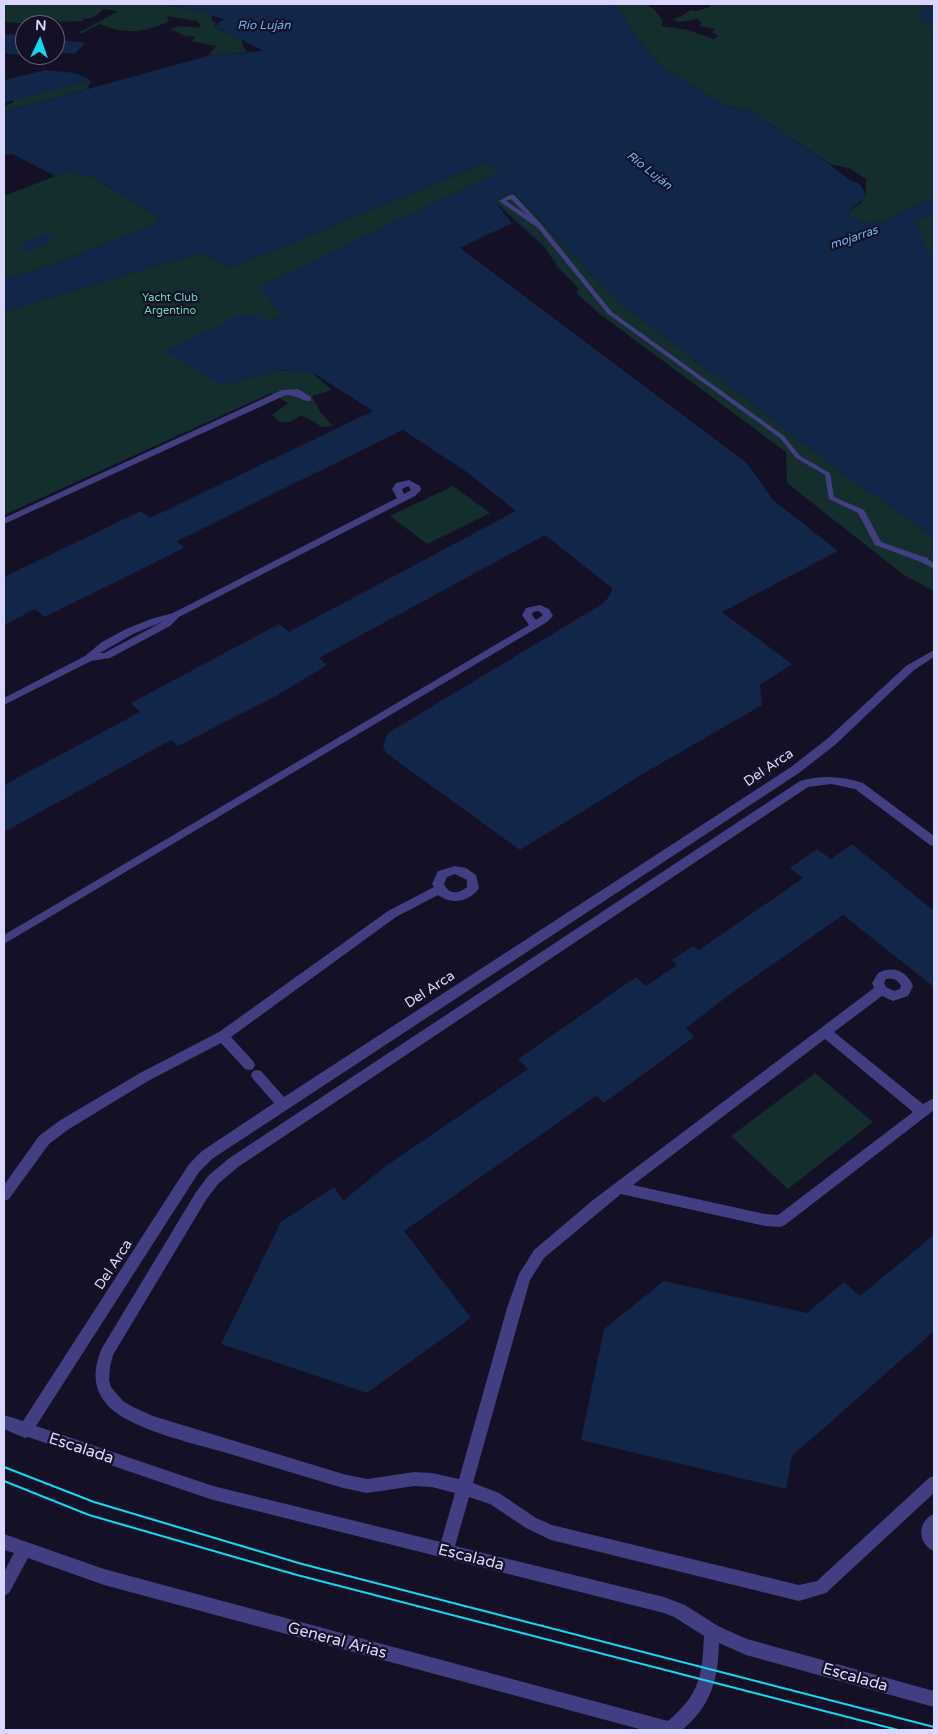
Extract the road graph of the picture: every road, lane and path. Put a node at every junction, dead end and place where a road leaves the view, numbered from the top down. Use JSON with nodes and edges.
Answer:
{"nodes":[{"id":1,"x":540,"y":227,"type":"junction"},
{"id":2,"x":308,"y":398,"type":"dead end"},
{"id":3,"x":402,"y":498,"type":"dead end"},
{"id":4,"x":4,"y":521,"type":"edge"},
{"id":5,"x":934,"y":567,"type":"edge"},
{"id":6,"x":534,"y":625,"type":"dead end"},
{"id":7,"x":934,"y":653,"type":"edge"},
{"id":8,"x":4,"y":702,"type":"edge"},
{"id":9,"x":934,"y":842,"type":"edge"},
{"id":10,"x":439,"y":889,"type":"dead end"},
{"id":11,"x":4,"y":940,"type":"edge"},
{"id":12,"x":881,"y":990,"type":"dead end"},
{"id":13,"x":826,"y":1033,"type":"junction"},
{"id":14,"x":223,"y":1036,"type":"junction"},
{"id":15,"x":934,"y":1103,"type":"edge"},
{"id":16,"x":283,"y":1104,"type":"junction"},
{"id":17,"x":923,"y":1112,"type":"junction"},
{"id":18,"x":621,"y":1188,"type":"junction"},
{"id":19,"x":4,"y":1195,"type":"edge"},
{"id":20,"x":4,"y":1422,"type":"edge"},
{"id":21,"x":25,"y":1431,"type":"junction"},
{"id":22,"x":934,"y":1483,"type":"edge"},
{"id":23,"x":464,"y":1488,"type":"junction"},
{"id":24,"x":934,"y":1522,"type":"edge"},
{"id":25,"x":4,"y":1542,"type":"edge"},
{"id":26,"x":934,"y":1543,"type":"edge"},
{"id":27,"x":24,"y":1551,"type":"junction"},
{"id":28,"x":446,"y":1552,"type":"junction"},
{"id":29,"x":4,"y":1588,"type":"edge"},
{"id":30,"x":712,"y":1632,"type":"junction"},
{"id":31,"x":934,"y":1699,"type":"edge"},
{"id":32,"x":671,"y":1730,"type":"edge"}],
"edges":[{"from":1,"to":1,"type":"street"},
{"from":1,"to":5,"type":"street"},
{"from":2,"to":4,"type":"street"},
{"from":3,"to":8,"type":"street"},
{"from":6,"to":11,"type":"street"},
{"from":7,"to":16,"type":"street","name":"Del Arca"},
{"from":9,"to":23,"type":"street"},
{"from":10,"to":14,"type":"street"},
{"from":12,"to":13,"type":"street"},
{"from":13,"to":17,"type":"street"},
{"from":13,"to":18,"type":"street"},
{"from":14,"to":16,"type":"street"},
{"from":14,"to":19,"type":"street"},
{"from":15,"to":17,"type":"street"},
{"from":16,"to":21,"type":"street","name":"Del Arca"},
{"from":17,"to":18,"type":"street"},
{"from":18,"to":23,"type":"street"},
{"from":20,"to":21,"type":"street","name":"Escalada"},
{"from":21,"to":28,"type":"street","name":"Escalada"},
{"from":22,"to":23,"type":"street"},
{"from":23,"to":28,"type":"street"},
{"from":24,"to":26,"type":"street"},
{"from":25,"to":27,"type":"street","name":"General Arias"},
{"from":27,"to":29,"type":"street"},
{"from":27,"to":32,"type":"street","name":"General Arias"},
{"from":28,"to":30,"type":"street","name":"Escalada"},
{"from":30,"to":31,"type":"street","name":"Escalada"},
{"from":30,"to":32,"type":"street"}]}
